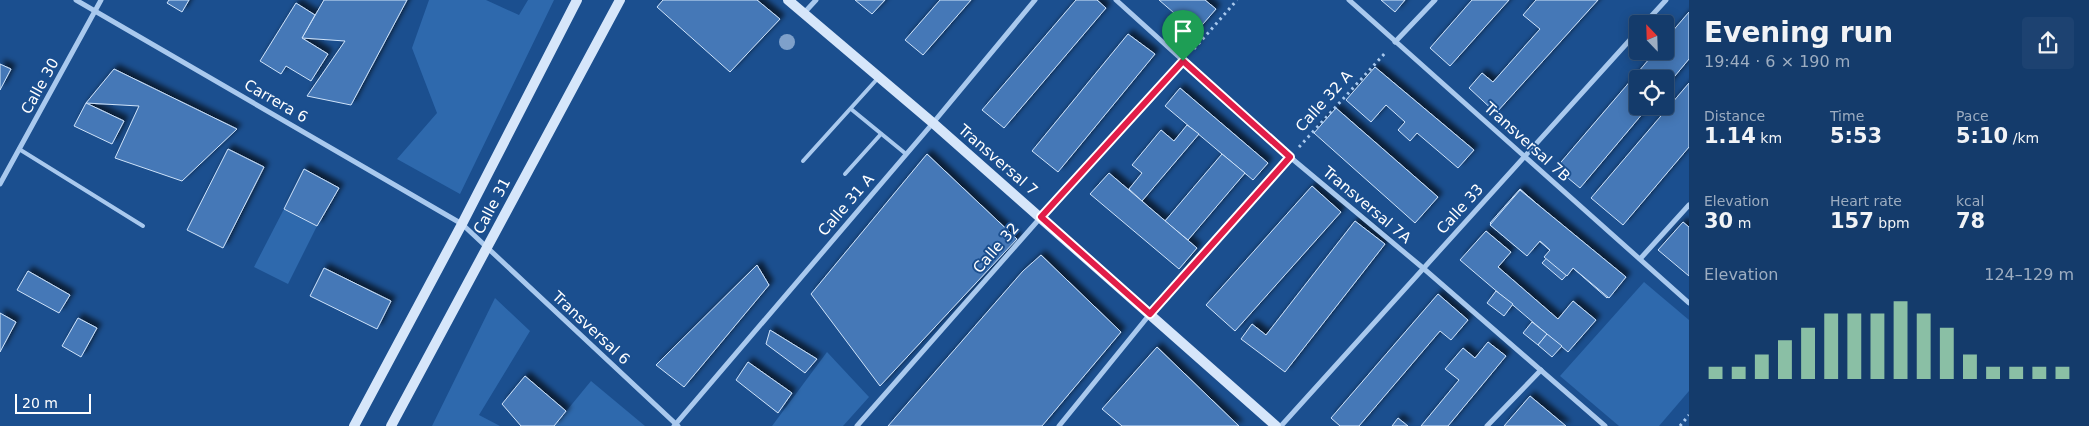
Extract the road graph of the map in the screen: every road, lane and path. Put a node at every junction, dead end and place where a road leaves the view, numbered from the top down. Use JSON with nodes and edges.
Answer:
{"nodes":[{"id":1,"x":76,"y":0,"type":"edge"},
{"id":2,"x":101,"y":0,"type":"edge"},
{"id":3,"x":577,"y":0,"type":"edge"},
{"id":4,"x":620,"y":0,"type":"edge"},
{"id":5,"x":788,"y":0,"type":"edge"},
{"id":6,"x":816,"y":0,"type":"edge"},
{"id":7,"x":1035,"y":0,"type":"edge"},
{"id":8,"x":1116,"y":0,"type":"edge"},
{"id":9,"x":1237,"y":0,"type":"edge"},
{"id":10,"x":1349,"y":0,"type":"edge"},
{"id":11,"x":1435,"y":0,"type":"edge"},
{"id":12,"x":1666,"y":0,"type":"edge"},
{"id":13,"x":96,"y":10,"type":"junction"},
{"id":14,"x":804,"y":13,"type":"junction"},
{"id":15,"x":1652,"y":15,"type":"edge"},
{"id":16,"x":1629,"y":41,"type":"edge"},
{"id":17,"x":1395,"y":42,"type":"junction"},
{"id":18,"x":1183,"y":61,"type":"junction"},
{"id":19,"x":879,"y":77,"type":"junction"},
{"id":20,"x":850,"y":109,"type":"junction"},
{"id":21,"x":933,"y":123,"type":"junction"},
{"id":22,"x":881,"y":134,"type":"junction"},
{"id":23,"x":19,"y":149,"type":"junction"},
{"id":24,"x":906,"y":154,"type":"junction"},
{"id":25,"x":1525,"y":156,"type":"junction"},
{"id":26,"x":1290,"y":157,"type":"junction"},
{"id":27,"x":803,"y":161,"type":"dead end"},
{"id":28,"x":845,"y":174,"type":"dead end"},
{"id":29,"x":0,"y":184,"type":"edge"},
{"id":30,"x":1689,"y":205,"type":"edge"},
{"id":31,"x":1041,"y":217,"type":"junction"},
{"id":32,"x":462,"y":224,"type":"junction"},
{"id":33,"x":143,"y":226,"type":"dead end"},
{"id":34,"x":486,"y":247,"type":"junction"},
{"id":35,"x":1640,"y":259,"type":"junction"},
{"id":36,"x":1423,"y":268,"type":"junction"},
{"id":37,"x":1689,"y":303,"type":"edge"},
{"id":38,"x":1150,"y":314,"type":"junction"},
{"id":39,"x":1541,"y":370,"type":"junction"},
{"id":40,"x":1689,"y":415,"type":"edge"},
{"id":41,"x":676,"y":425,"type":"edge"},
{"id":42,"x":354,"y":426,"type":"edge"},
{"id":43,"x":391,"y":426,"type":"edge"},
{"id":44,"x":857,"y":426,"type":"edge"},
{"id":45,"x":1059,"y":426,"type":"edge"},
{"id":46,"x":1276,"y":426,"type":"edge"},
{"id":47,"x":1281,"y":426,"type":"edge"},
{"id":48,"x":1487,"y":426,"type":"edge"},
{"id":49,"x":1605,"y":426,"type":"edge"},
{"id":50,"x":1680,"y":426,"type":"edge"}],
"edges":[{"from":1,"to":13,"type":"street","name":"Carrera 6"},
{"from":2,"to":13,"type":"street","name":"Calle 30"},
{"from":3,"to":32,"type":"main road","name":"Calle 31"},
{"from":4,"to":34,"type":"main road","name":"Calle 31"},
{"from":5,"to":14,"type":"main road","name":"Transversal 7"},
{"from":6,"to":14,"type":"street"},
{"from":7,"to":21,"type":"street","name":"Calle 31 A"},
{"from":8,"to":18,"type":"street","name":"Transversal 7A"},
{"from":9,"to":18,"type":"path"},
{"from":10,"to":17,"type":"street","name":"Transversal 7B"},
{"from":11,"to":17,"type":"street"},
{"from":12,"to":15,"type":"street"},
{"from":13,"to":23,"type":"street","name":"Calle 30"},
{"from":13,"to":32,"type":"street","name":"Carrera 6"},
{"from":14,"to":19,"type":"main road","name":"Transversal 7"},
{"from":16,"to":25,"type":"street","name":"Calle 33"},
{"from":17,"to":25,"type":"street","name":"Transversal 7B"},
{"from":17,"to":26,"type":"path","name":"Calle 32 A"},
{"from":18,"to":26,"type":"street","name":"Transversal 7A"},
{"from":18,"to":31,"type":"street","name":"Calle 32"},
{"from":19,"to":20,"type":"lane"},
{"from":19,"to":21,"type":"main road","name":"Transversal 7"},
{"from":20,"to":22,"type":"lane"},
{"from":20,"to":27,"type":"lane"},
{"from":21,"to":24,"type":"street","name":"Calle 31 A"},
{"from":21,"to":31,"type":"main road","name":"Transversal 7"},
{"from":22,"to":24,"type":"lane"},
{"from":22,"to":28,"type":"lane"},
{"from":23,"to":29,"type":"street","name":"Calle 30"},
{"from":23,"to":33,"type":"lane"},
{"from":24,"to":41,"type":"street","name":"Calle 31 A"},
{"from":25,"to":35,"type":"street","name":"Transversal 7B"},
{"from":25,"to":36,"type":"street","name":"Calle 33"},
{"from":26,"to":36,"type":"street","name":"Transversal 7A"},
{"from":26,"to":38,"type":"street"},
{"from":30,"to":35,"type":"street"},
{"from":31,"to":38,"type":"main road","name":"Transversal 7"},
{"from":31,"to":44,"type":"street","name":"Calle 32"},
{"from":32,"to":34,"type":"street","name":"Carrera 6"},
{"from":32,"to":42,"type":"main road","name":"Calle 31"},
{"from":34,"to":41,"type":"street","name":"Transversal 6"},
{"from":34,"to":43,"type":"main road","name":"Calle 31"},
{"from":35,"to":37,"type":"street","name":"Transversal 7B"},
{"from":36,"to":39,"type":"street","name":"Transversal 7A"},
{"from":36,"to":47,"type":"street","name":"Calle 33"},
{"from":38,"to":45,"type":"street"},
{"from":38,"to":46,"type":"main road","name":"Transversal 7"},
{"from":39,"to":48,"type":"street"},
{"from":39,"to":49,"type":"street","name":"Transversal 7A"},
{"from":40,"to":50,"type":"path"}]}
